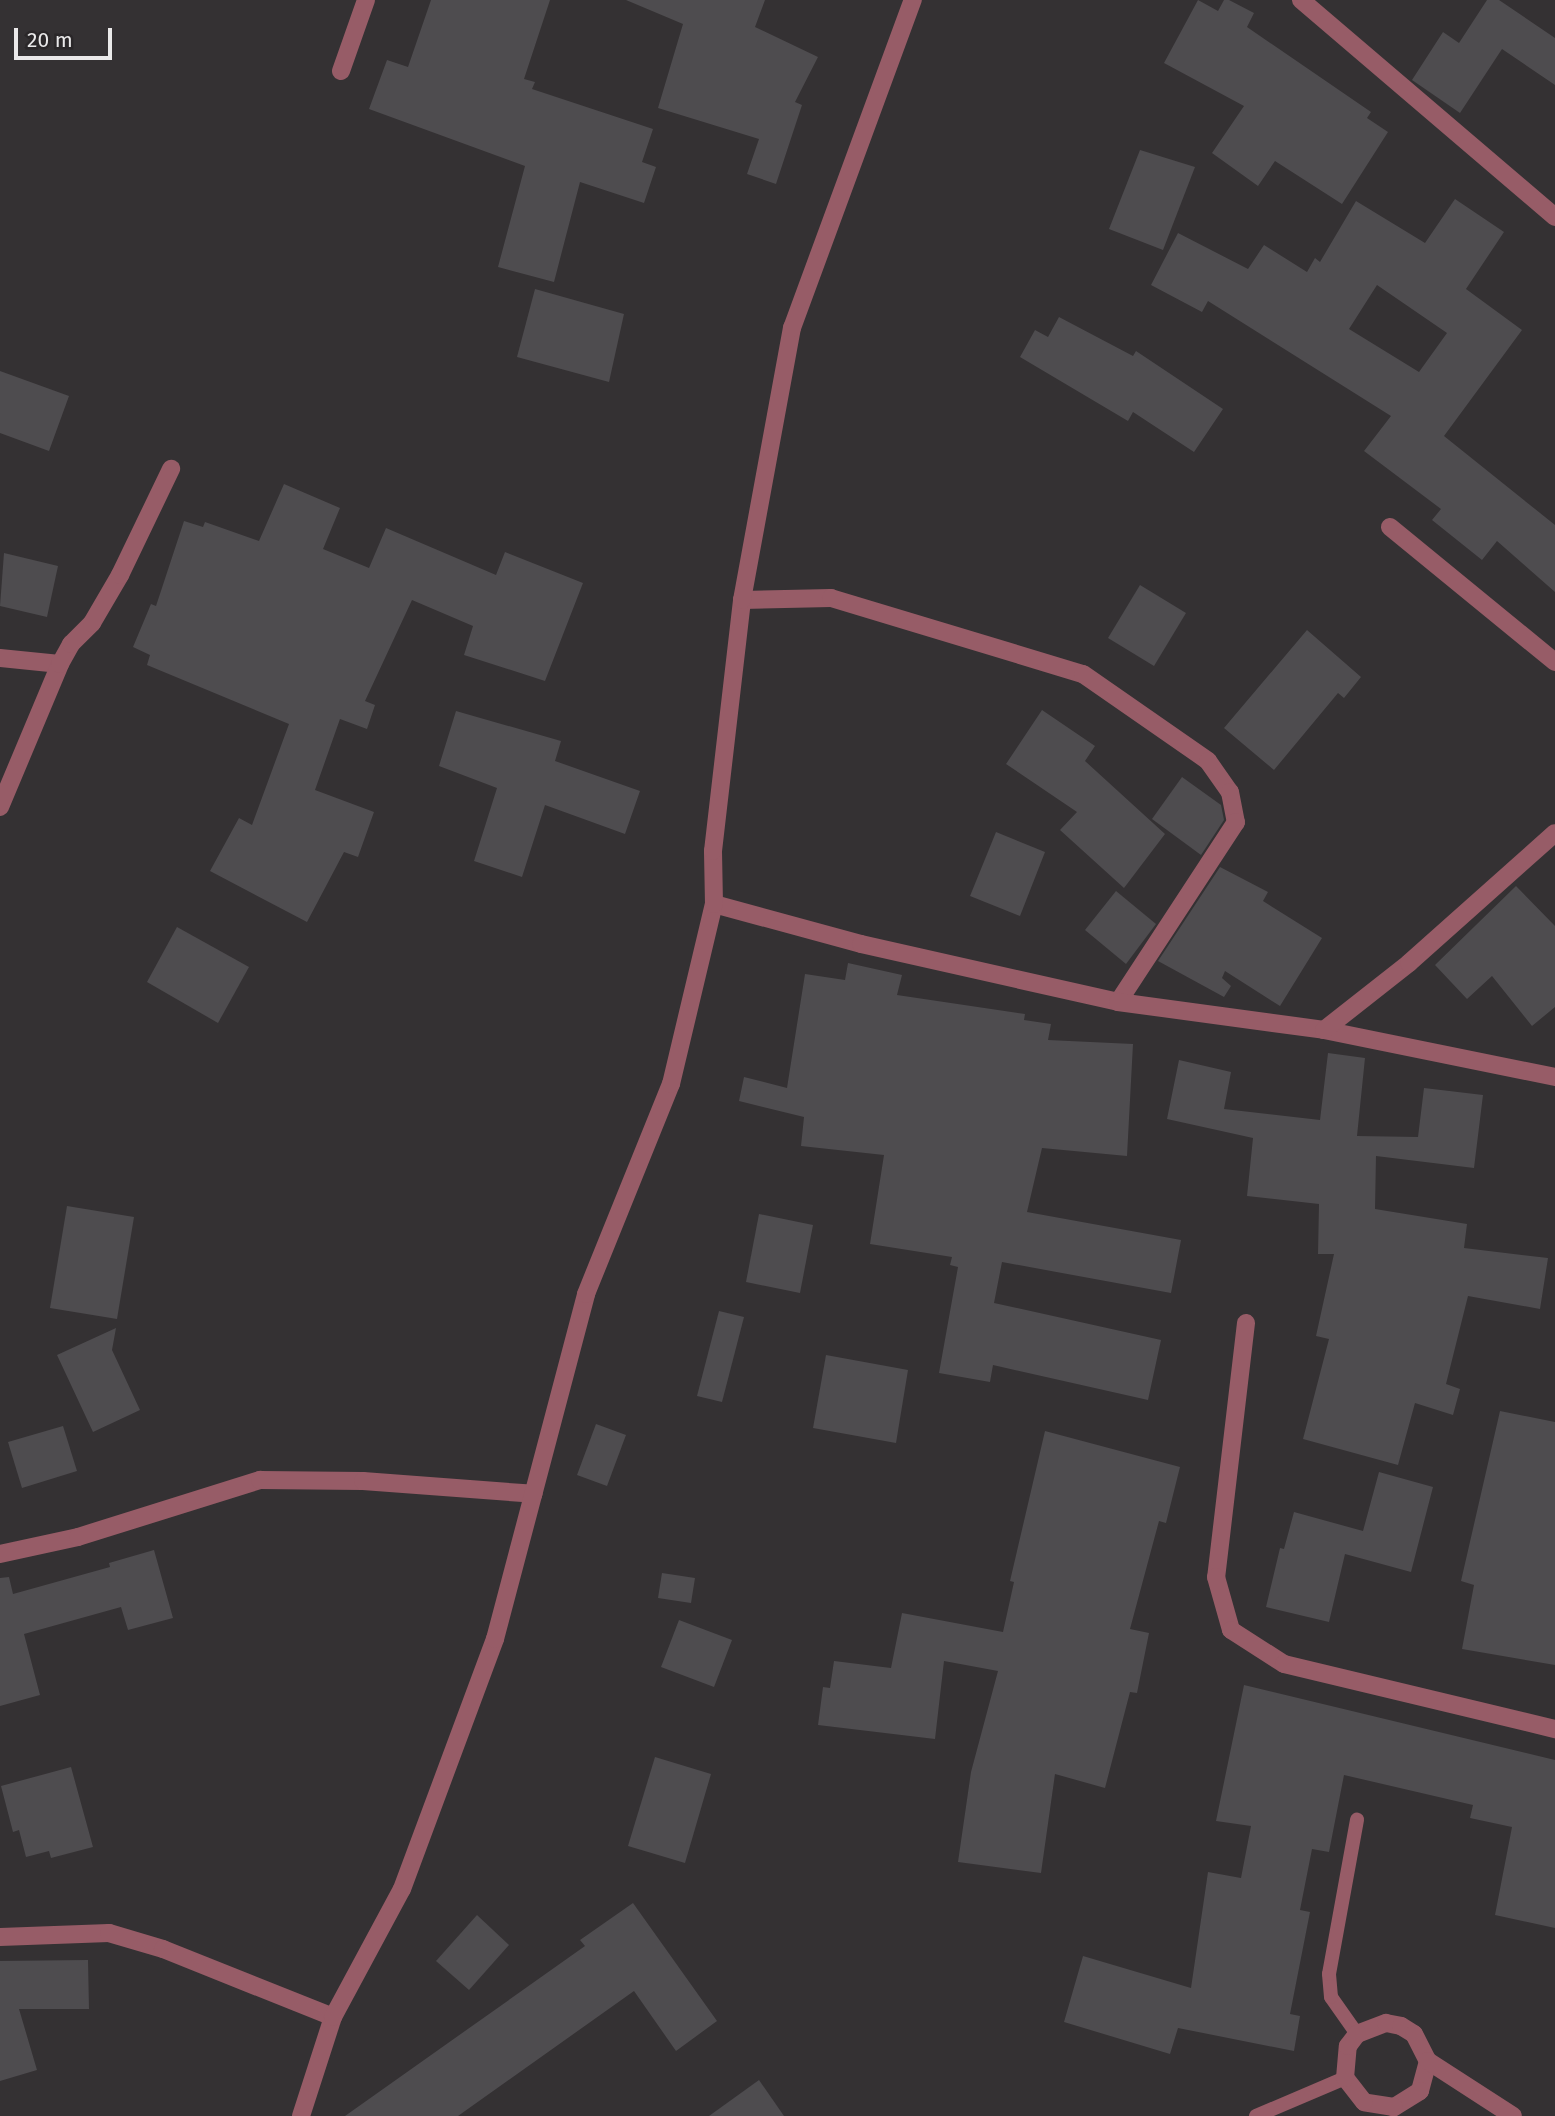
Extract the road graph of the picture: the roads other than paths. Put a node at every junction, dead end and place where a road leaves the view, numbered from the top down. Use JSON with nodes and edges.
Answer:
{"nodes":[{"id":1,"x":366,"y":0,"type":"edge"},
{"id":2,"x":914,"y":0,"type":"edge"},
{"id":3,"x":1301,"y":0,"type":"edge"},
{"id":4,"x":341,"y":71,"type":"dead end"},
{"id":5,"x":1555,"y":217,"type":"edge"},
{"id":6,"x":171,"y":469,"type":"dead end"},
{"id":7,"x":1390,"y":527,"type":"dead end"},
{"id":8,"x":741,"y":600,"type":"junction"},
{"id":9,"x":0,"y":658,"type":"edge"},
{"id":10,"x":1555,"y":662,"type":"edge"},
{"id":11,"x":60,"y":664,"type":"junction"},
{"id":12,"x":0,"y":807,"type":"edge"},
{"id":13,"x":1555,"y":833,"type":"edge"},
{"id":14,"x":714,"y":904,"type":"junction"},
{"id":15,"x":1118,"y":1002,"type":"junction"},
{"id":16,"x":1324,"y":1030,"type":"junction"},
{"id":17,"x":1555,"y":1077,"type":"edge"},
{"id":18,"x":1245,"y":1323,"type":"dead end"},
{"id":19,"x":534,"y":1494,"type":"junction"},
{"id":20,"x":0,"y":1554,"type":"edge"},
{"id":21,"x":1555,"y":1729,"type":"edge"},
{"id":22,"x":1357,"y":1820,"type":"dead end"},
{"id":23,"x":0,"y":1937,"type":"edge"},
{"id":24,"x":334,"y":2017,"type":"junction"},
{"id":25,"x":1357,"y":2034,"type":"junction"},
{"id":26,"x":1428,"y":2062,"type":"junction"},
{"id":27,"x":1345,"y":2078,"type":"junction"},
{"id":28,"x":1394,"y":2107,"type":"junction"},
{"id":29,"x":301,"y":2116,"type":"edge"},
{"id":30,"x":1256,"y":2116,"type":"edge"},
{"id":31,"x":1411,"y":2116,"type":"edge"},
{"id":32,"x":1513,"y":2116,"type":"edge"}],
"edges":[{"from":1,"to":4,"type":"street"},
{"from":2,"to":8,"type":"street"},
{"from":3,"to":5,"type":"street"},
{"from":6,"to":11,"type":"street"},
{"from":7,"to":10,"type":"street"},
{"from":8,"to":14,"type":"street"},
{"from":8,"to":15,"type":"street"},
{"from":9,"to":11,"type":"street"},
{"from":11,"to":12,"type":"street"},
{"from":13,"to":16,"type":"street"},
{"from":14,"to":15,"type":"street"},
{"from":14,"to":19,"type":"street"},
{"from":15,"to":16,"type":"street"},
{"from":16,"to":17,"type":"street"},
{"from":18,"to":21,"type":"street"},
{"from":19,"to":20,"type":"street"},
{"from":19,"to":24,"type":"street"},
{"from":22,"to":25,"type":"lane"},
{"from":23,"to":24,"type":"street"},
{"from":24,"to":29,"type":"street"},
{"from":25,"to":26,"type":"street"},
{"from":25,"to":27,"type":"street"},
{"from":26,"to":28,"type":"street"},
{"from":26,"to":32,"type":"street"},
{"from":27,"to":28,"type":"street"},
{"from":27,"to":30,"type":"lane"},
{"from":28,"to":31,"type":"street"}]}
